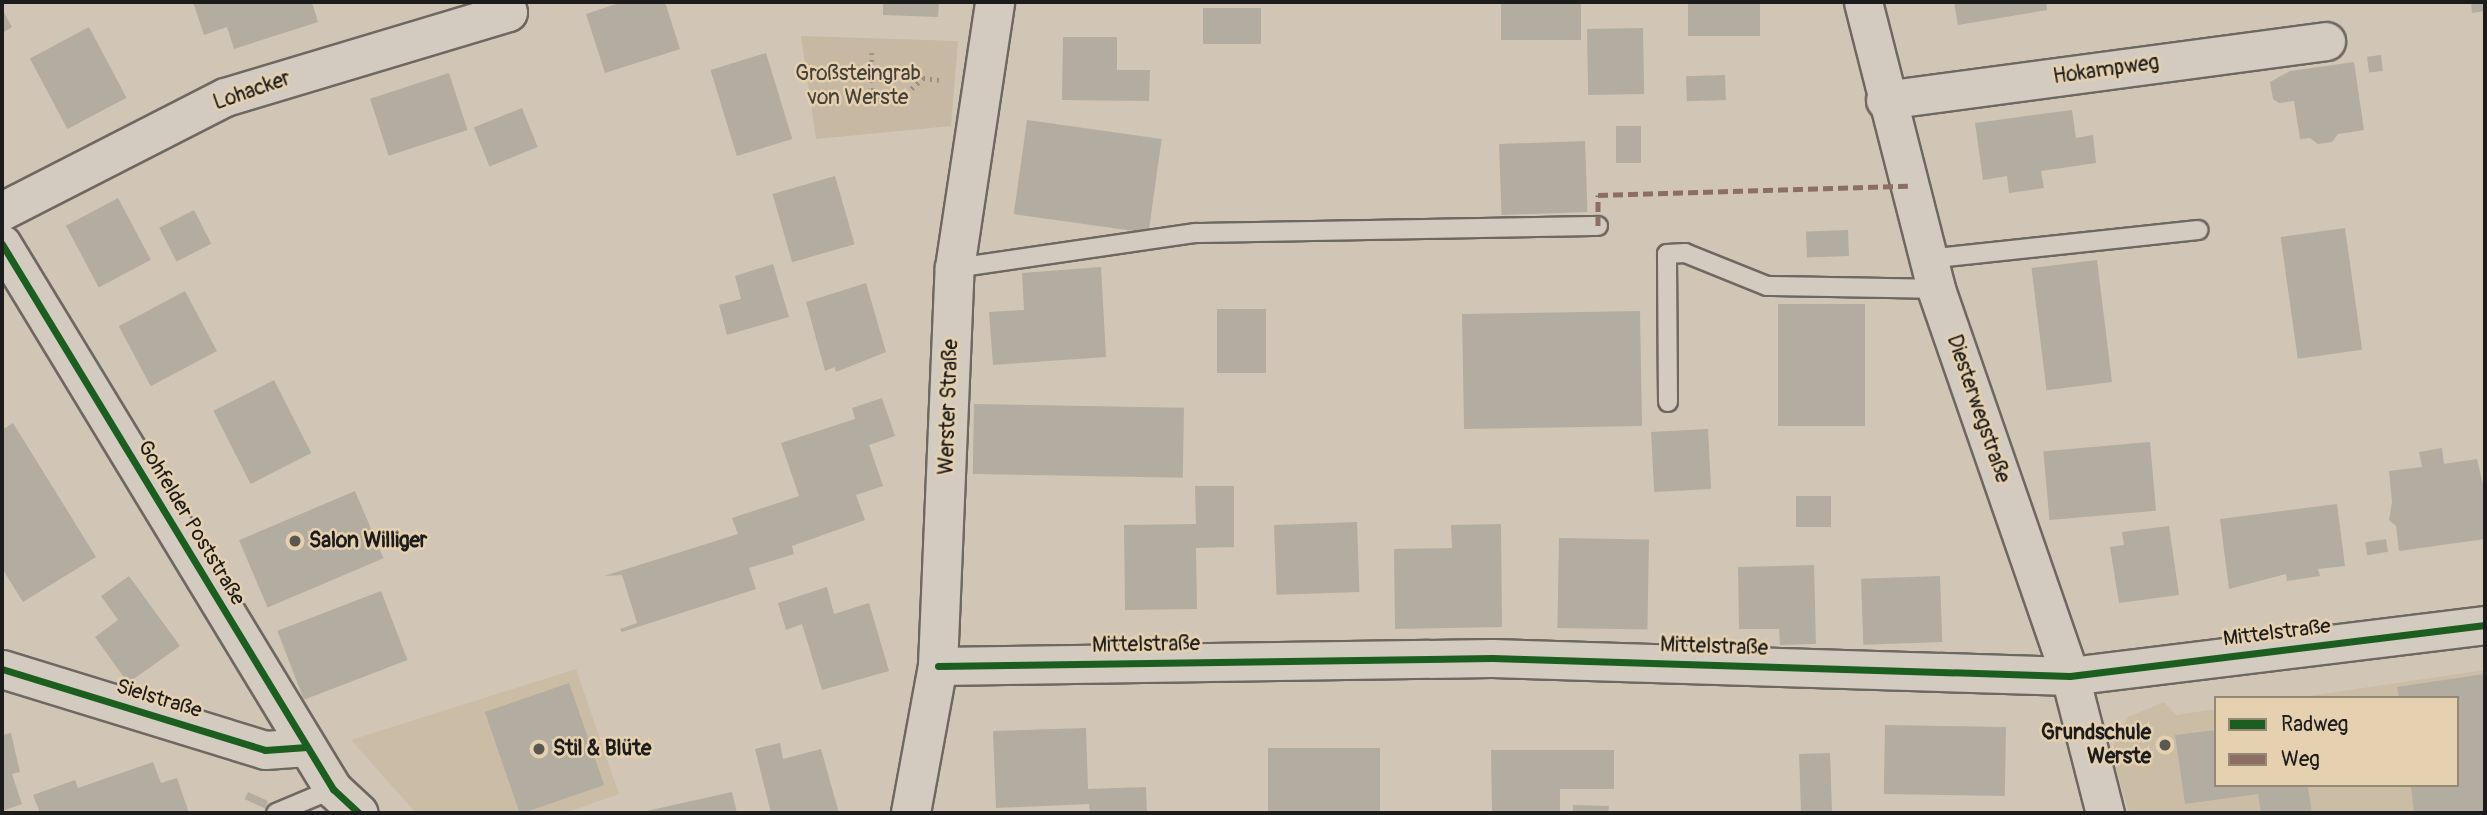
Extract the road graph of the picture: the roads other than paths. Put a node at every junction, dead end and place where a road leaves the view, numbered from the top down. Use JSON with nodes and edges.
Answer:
{"nodes":[{"id":1,"x":505,"y":2,"type":"edge"},
{"id":2,"x":995,"y":2,"type":"edge"},
{"id":3,"x":1863,"y":2,"type":"edge"},
{"id":4,"x":2326,"y":41,"type":"dead end"},
{"id":5,"x":1885,"y":100,"type":"junction"},
{"id":6,"x":2,"y":211,"type":"edge"},
{"id":7,"x":1598,"y":226,"type":"dead end"},
{"id":8,"x":2198,"y":230,"type":"dead end"},
{"id":9,"x":2,"y":244,"type":"edge"},
{"id":10,"x":955,"y":268,"type":"junction"},
{"id":11,"x":1932,"y":274,"type":"junction"},
{"id":12,"x":1668,"y":402,"type":"dead end"},
{"id":13,"x":2485,"y":625,"type":"edge"},
{"id":14,"x":939,"y":666,"type":"junction"},
{"id":15,"x":2,"y":669,"type":"edge"},
{"id":16,"x":2070,"y":676,"type":"junction"},
{"id":17,"x":307,"y":747,"type":"junction"},
{"id":18,"x":333,"y":789,"type":"junction"},
{"id":19,"x":276,"y":813,"type":"edge"},
{"id":20,"x":359,"y":813,"type":"edge"},
{"id":21,"x":911,"y":813,"type":"edge"},
{"id":22,"x":2105,"y":813,"type":"edge"}],
"edges":[{"from":1,"to":6,"type":"street","name":"Lohacker"},
{"from":2,"to":10,"type":"main road","name":"Werster Straße"},
{"from":3,"to":5,"type":"street","name":"Diesterwegstraße"},
{"from":4,"to":5,"type":"street","name":"Hokampweg"},
{"from":5,"to":11,"type":"street","name":"Diesterwegstraße"},
{"from":7,"to":10,"type":"lane"},
{"from":8,"to":11,"type":"lane"},
{"from":9,"to":17,"type":"street","name":"Gohfelder Poststraße"},
{"from":10,"to":14,"type":"main road","name":"Werster Straße"},
{"from":11,"to":12,"type":"lane"},
{"from":11,"to":16,"type":"street","name":"Diesterwegstraße"},
{"from":13,"to":16,"type":"street","name":"Mittelstraße"},
{"from":14,"to":16,"type":"street","name":"Mittelstraße"},
{"from":14,"to":21,"type":"main road","name":"Werster Straße"},
{"from":15,"to":17,"type":"street","name":"Sielstraße"},
{"from":16,"to":22,"type":"street","name":"Diesterwegstraße"},
{"from":17,"to":18,"type":"street","name":"Gohfelder Poststraße"},
{"from":18,"to":19,"type":"lane"},
{"from":18,"to":20,"type":"street","name":"Gohfelder Poststraße"}]}
